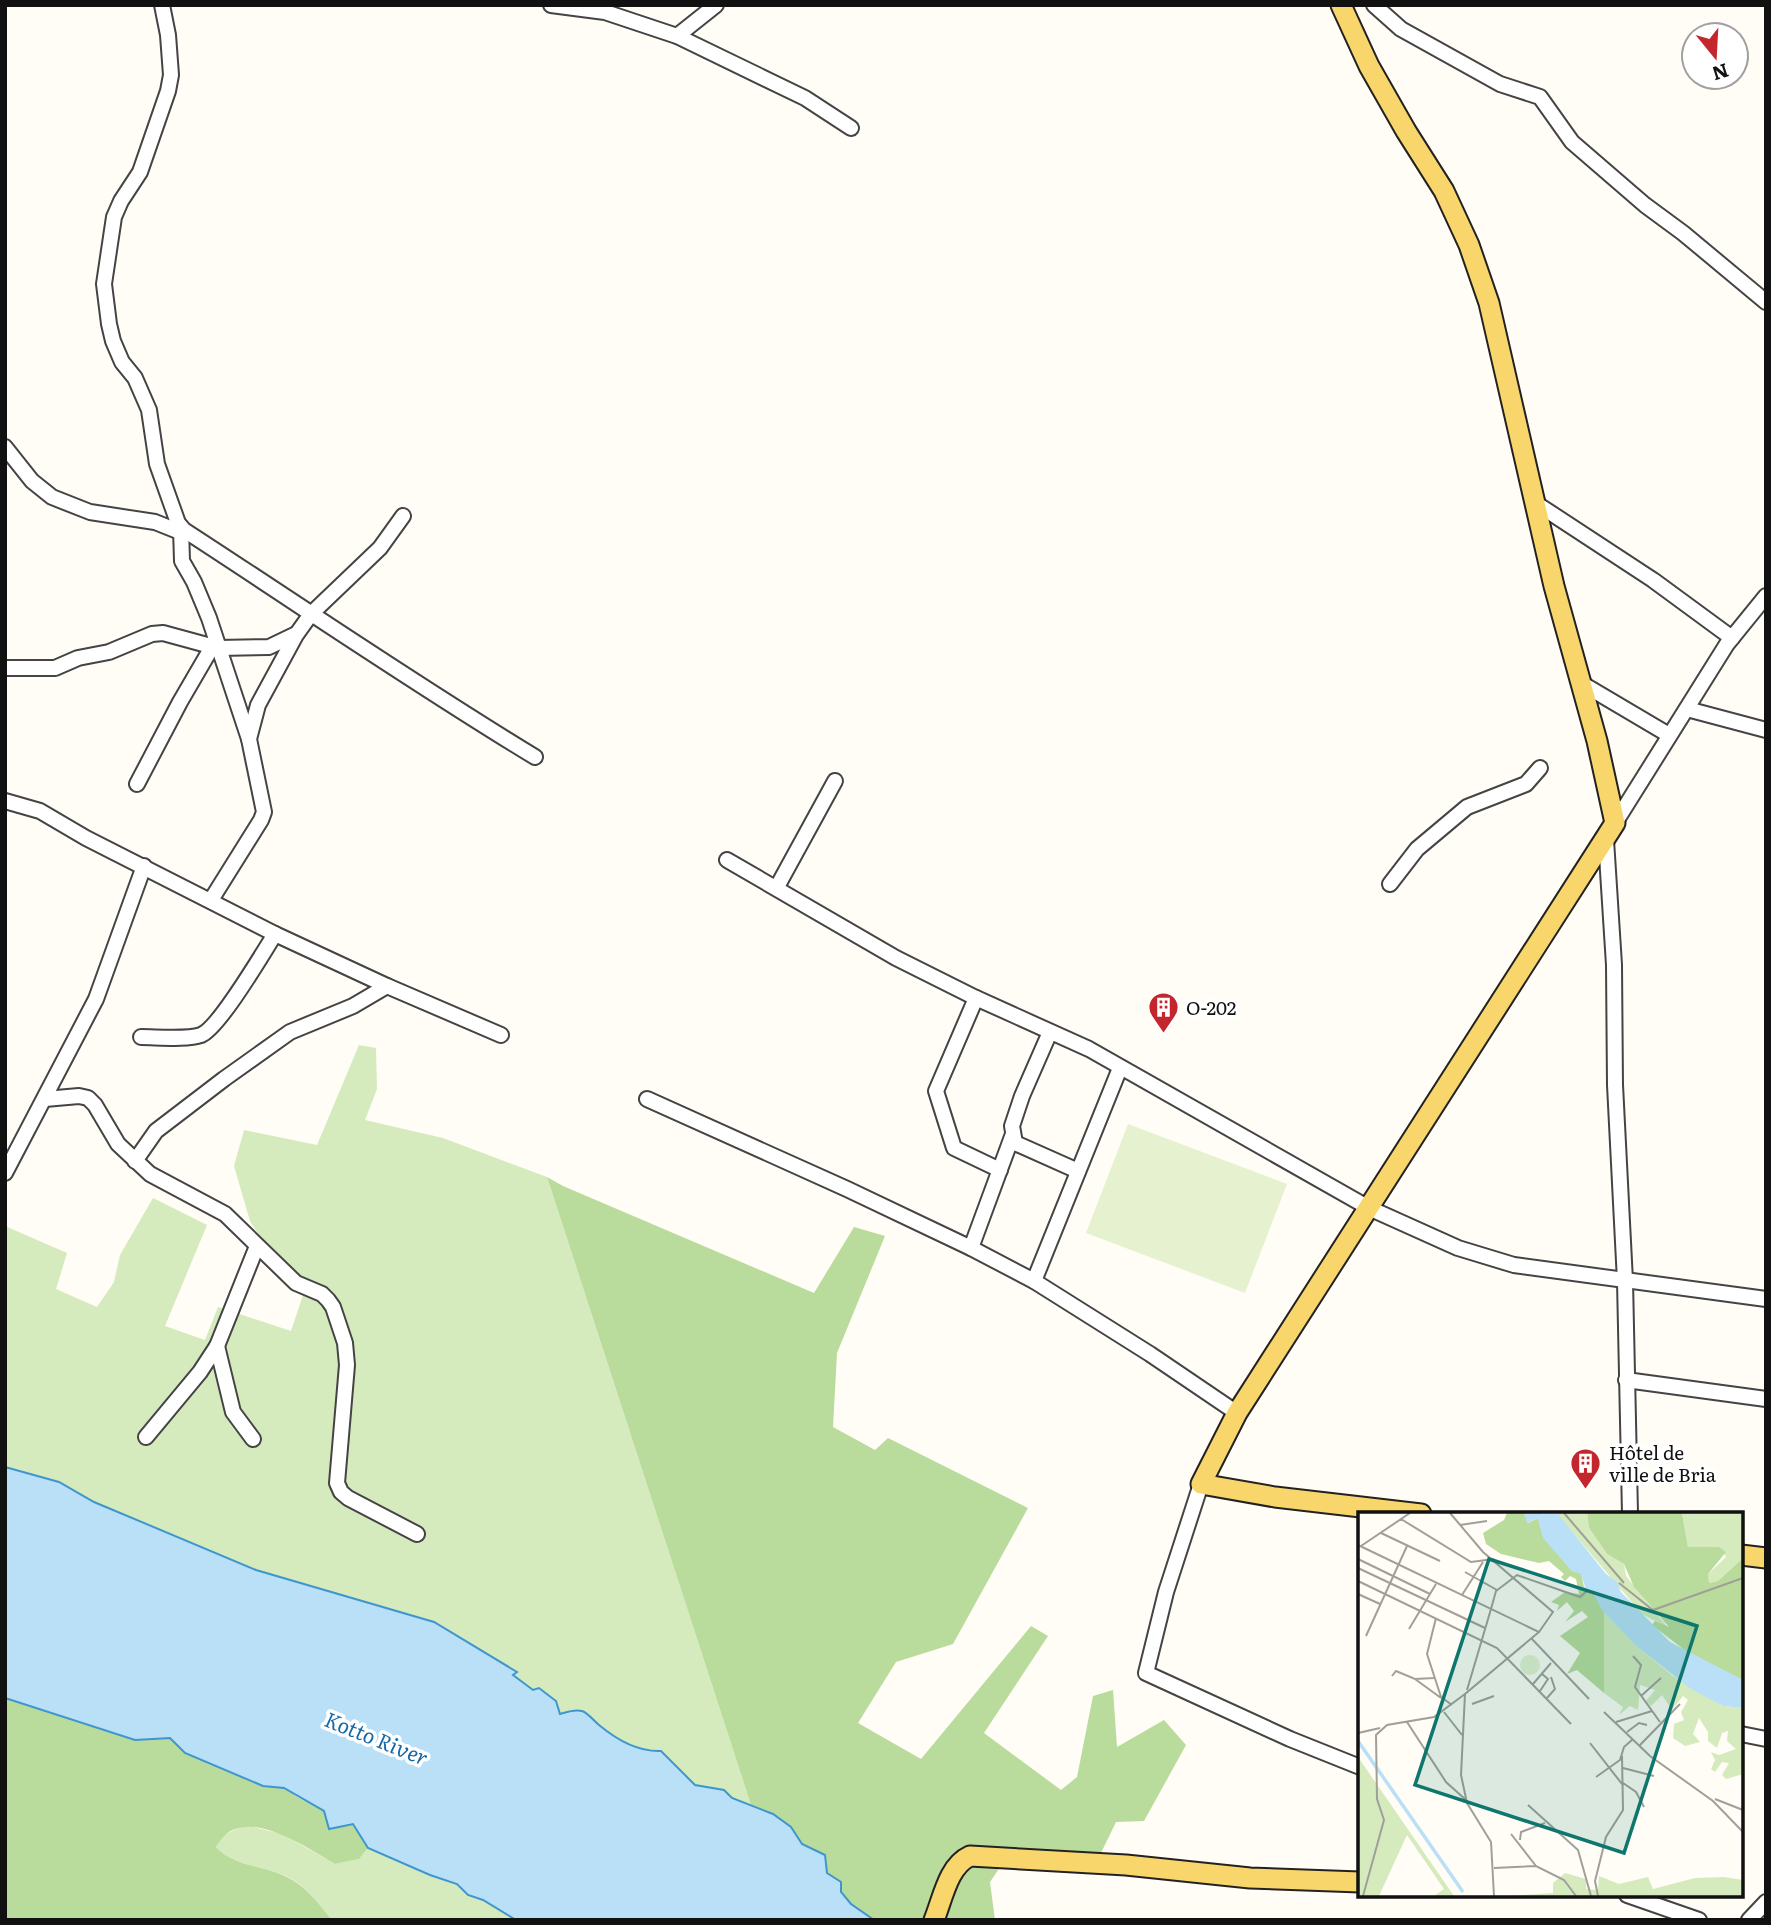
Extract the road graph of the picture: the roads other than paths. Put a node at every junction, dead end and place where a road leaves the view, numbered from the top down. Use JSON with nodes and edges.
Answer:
{"nodes":[{"id":1,"x":162,"y":5,"type":"edge"},
{"id":2,"x":551,"y":5,"type":"edge"},
{"id":3,"x":716,"y":5,"type":"edge"},
{"id":4,"x":1374,"y":5,"type":"edge"},
{"id":5,"x":1342,"y":6,"type":"edge"},
{"id":6,"x":677,"y":36,"type":"junction"},
{"id":7,"x":851,"y":128,"type":"dead end"},
{"id":8,"x":1766,"y":302,"type":"edge"},
{"id":9,"x":5,"y":447,"type":"edge"},
{"id":10,"x":1537,"y":504,"type":"junction"},
{"id":11,"x":403,"y":516,"type":"dead end"},
{"id":12,"x":180,"y":530,"type":"junction"},
{"id":13,"x":1766,"y":596,"type":"edge"},
{"id":14,"x":311,"y":614,"type":"junction"},
{"id":15,"x":296,"y":635,"type":"junction"},
{"id":16,"x":1732,"y":638,"type":"junction"},
{"id":17,"x":215,"y":647,"type":"junction"},
{"id":18,"x":5,"y":668,"type":"edge"},
{"id":19,"x":1581,"y":683,"type":"junction"},
{"id":20,"x":1687,"y":709,"type":"junction"},
{"id":21,"x":1766,"y":730,"type":"edge"},
{"id":22,"x":1670,"y":735,"type":"junction"},
{"id":23,"x":249,"y":739,"type":"junction"},
{"id":24,"x":536,"y":757,"type":"dead end"},
{"id":25,"x":1540,"y":768,"type":"dead end"},
{"id":26,"x":835,"y":780,"type":"dead end"},
{"id":27,"x":137,"y":784,"type":"dead end"},
{"id":28,"x":5,"y":801,"type":"edge"},
{"id":29,"x":1610,"y":832,"type":"junction"},
{"id":30,"x":727,"y":860,"type":"dead end"},
{"id":31,"x":144,"y":866,"type":"junction"},
{"id":32,"x":1390,"y":884,"type":"dead end"},
{"id":33,"x":778,"y":887,"type":"junction"},
{"id":34,"x":211,"y":900,"type":"junction"},
{"id":35,"x":275,"y":933,"type":"junction"},
{"id":36,"x":387,"y":986,"type":"junction"},
{"id":37,"x":976,"y":998,"type":"junction"},
{"id":38,"x":1050,"y":1032,"type":"junction"},
{"id":39,"x":501,"y":1035,"type":"dead end"},
{"id":40,"x":141,"y":1037,"type":"dead end"},
{"id":41,"x":1120,"y":1068,"type":"junction"},
{"id":42,"x":45,"y":1100,"type":"junction"},
{"id":43,"x":648,"y":1100,"type":"dead end"},
{"id":44,"x":1013,"y":1134,"type":"junction"},
{"id":45,"x":135,"y":1161,"type":"junction"},
{"id":46,"x":1000,"y":1170,"type":"junction"},
{"id":47,"x":1078,"y":1171,"type":"junction"},
{"id":48,"x":5,"y":1173,"type":"edge"},
{"id":49,"x":1369,"y":1208,"type":"junction"},
{"id":50,"x":257,"y":1246,"type":"junction"},
{"id":51,"x":971,"y":1248,"type":"junction"},
{"id":52,"x":1625,"y":1280,"type":"junction"},
{"id":53,"x":1034,"y":1281,"type":"junction"},
{"id":54,"x":1766,"y":1299,"type":"edge"},
{"id":55,"x":217,"y":1346,"type":"junction"},
{"id":56,"x":1626,"y":1380,"type":"junction"},
{"id":57,"x":1766,"y":1399,"type":"edge"},
{"id":58,"x":1237,"y":1413,"type":"junction"},
{"id":59,"x":146,"y":1437,"type":"dead end"},
{"id":60,"x":253,"y":1439,"type":"dead end"},
{"id":61,"x":1201,"y":1484,"type":"junction"},
{"id":62,"x":1404,"y":1512,"type":"edge"},
{"id":63,"x":1630,"y":1512,"type":"edge"},
{"id":64,"x":417,"y":1534,"type":"dead end"},
{"id":65,"x":1743,"y":1555,"type":"edge"},
{"id":66,"x":1766,"y":1558,"type":"edge"},
{"id":67,"x":1743,"y":1734,"type":"edge"},
{"id":68,"x":1766,"y":1739,"type":"edge"},
{"id":69,"x":1358,"y":1766,"type":"edge"},
{"id":70,"x":1358,"y":1882,"type":"edge"},
{"id":71,"x":1633,"y":1897,"type":"edge"},
{"id":72,"x":1766,"y":1902,"type":"edge"},
{"id":73,"x":934,"y":1920,"type":"edge"},
{"id":74,"x":1699,"y":1920,"type":"edge"},
{"id":75,"x":1749,"y":1920,"type":"edge"}],
"edges":[{"from":1,"to":12,"type":"street"},
{"from":2,"to":6,"type":"street"},
{"from":3,"to":6,"type":"street"},
{"from":4,"to":8,"type":"street"},
{"from":5,"to":10,"type":"main road"},
{"from":6,"to":7,"type":"street"},
{"from":9,"to":12,"type":"street"},
{"from":10,"to":16,"type":"street"},
{"from":10,"to":19,"type":"main road"},
{"from":11,"to":14,"type":"street"},
{"from":12,"to":14,"type":"street"},
{"from":12,"to":17,"type":"street"},
{"from":13,"to":16,"type":"street"},
{"from":14,"to":15,"type":"street"},
{"from":14,"to":24,"type":"street"},
{"from":15,"to":17,"type":"street"},
{"from":15,"to":23,"type":"street"},
{"from":16,"to":20,"type":"street"},
{"from":17,"to":18,"type":"street"},
{"from":17,"to":23,"type":"street"},
{"from":17,"to":27,"type":"street"},
{"from":19,"to":22,"type":"street"},
{"from":19,"to":29,"type":"main road"},
{"from":20,"to":21,"type":"street"},
{"from":20,"to":22,"type":"street"},
{"from":22,"to":29,"type":"street"},
{"from":23,"to":34,"type":"street"},
{"from":25,"to":32,"type":"street"},
{"from":26,"to":33,"type":"street"},
{"from":28,"to":31,"type":"street"},
{"from":29,"to":49,"type":"main road"},
{"from":29,"to":52,"type":"street"},
{"from":30,"to":33,"type":"street"},
{"from":31,"to":34,"type":"street"},
{"from":31,"to":42,"type":"street"},
{"from":33,"to":37,"type":"street"},
{"from":34,"to":35,"type":"street"},
{"from":35,"to":36,"type":"street"},
{"from":35,"to":40,"type":"street"},
{"from":36,"to":39,"type":"street"},
{"from":36,"to":45,"type":"street"},
{"from":37,"to":38,"type":"street"},
{"from":37,"to":46,"type":"street"},
{"from":38,"to":41,"type":"street"},
{"from":38,"to":44,"type":"street"},
{"from":41,"to":47,"type":"street"},
{"from":41,"to":49,"type":"street"},
{"from":42,"to":45,"type":"street"},
{"from":42,"to":48,"type":"street"},
{"from":43,"to":51,"type":"street"},
{"from":44,"to":46,"type":"street"},
{"from":44,"to":47,"type":"street"},
{"from":45,"to":50,"type":"street"},
{"from":46,"to":51,"type":"street"},
{"from":47,"to":53,"type":"street"},
{"from":49,"to":52,"type":"street"},
{"from":49,"to":58,"type":"main road"},
{"from":50,"to":55,"type":"street"},
{"from":50,"to":64,"type":"street"},
{"from":51,"to":53,"type":"street"},
{"from":52,"to":54,"type":"street"},
{"from":52,"to":56,"type":"street"},
{"from":53,"to":58,"type":"street"},
{"from":55,"to":59,"type":"street"},
{"from":55,"to":60,"type":"street"},
{"from":56,"to":57,"type":"street"},
{"from":56,"to":63,"type":"street"},
{"from":58,"to":61,"type":"main road"},
{"from":61,"to":62,"type":"main road"},
{"from":61,"to":69,"type":"street"},
{"from":65,"to":66,"type":"main road"},
{"from":67,"to":68,"type":"street"},
{"from":70,"to":73,"type":"main road"},
{"from":71,"to":74,"type":"street"},
{"from":72,"to":75,"type":"street"}]}
